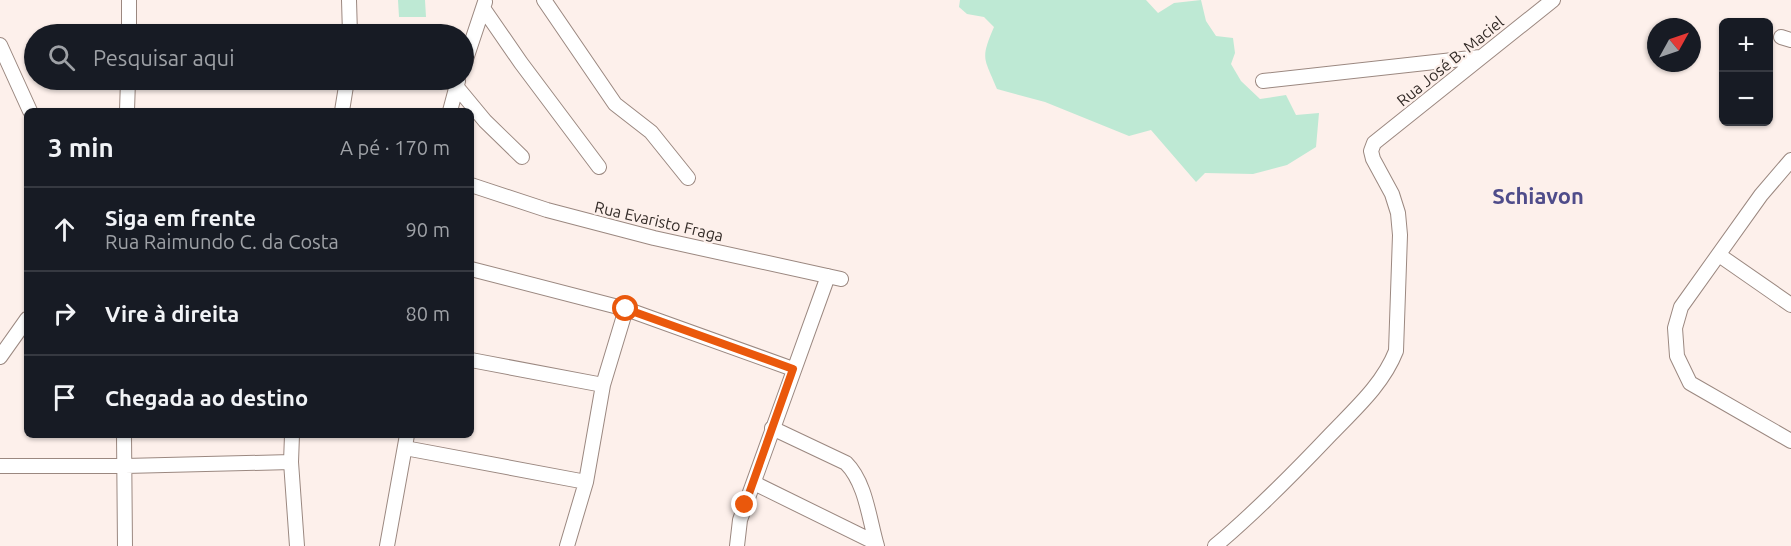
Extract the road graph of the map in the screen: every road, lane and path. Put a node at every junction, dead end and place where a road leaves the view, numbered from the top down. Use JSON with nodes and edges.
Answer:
{"nodes":[{"id":1,"x":129,"y":0,"type":"edge"},
{"id":2,"x":349,"y":0,"type":"edge"},
{"id":3,"x":544,"y":0,"type":"edge"},
{"id":4,"x":1552,"y":0,"type":"edge"},
{"id":5,"x":485,"y":4,"type":"edge"},
{"id":6,"x":129,"y":24,"type":"edge"},
{"id":7,"x":350,"y":24,"type":"edge"},
{"id":8,"x":474,"y":36,"type":"edge"},
{"id":9,"x":0,"y":45,"type":"edge"},
{"id":10,"x":1480,"y":57,"type":"junction"},
{"id":11,"x":1263,"y":81,"type":"dead end"},
{"id":12,"x":128,"y":90,"type":"edge"},
{"id":13,"x":345,"y":90,"type":"edge"},
{"id":14,"x":455,"y":90,"type":"edge"},
{"id":15,"x":462,"y":90,"type":"edge"},
{"id":16,"x":29,"y":108,"type":"edge"},
{"id":17,"x":127,"y":108,"type":"edge"},
{"id":18,"x":342,"y":108,"type":"edge"},
{"id":19,"x":451,"y":108,"type":"edge"},
{"id":20,"x":522,"y":157,"type":"dead end"},
{"id":21,"x":1791,"y":160,"type":"edge"},
{"id":22,"x":599,"y":167,"type":"dead end"},
{"id":23,"x":688,"y":177,"type":"dead end"},
{"id":24,"x":474,"y":186,"type":"edge"},
{"id":25,"x":1719,"y":255,"type":"junction"},
{"id":26,"x":474,"y":270,"type":"edge"},
{"id":27,"x":1791,"y":305,"type":"edge"},
{"id":28,"x":626,"y":309,"type":"junction"},
{"id":29,"x":24,"y":323,"type":"edge"},
{"id":30,"x":0,"y":357,"type":"edge"},
{"id":31,"x":474,"y":361,"type":"edge"},
{"id":32,"x":793,"y":369,"type":"junction"},
{"id":33,"x":603,"y":385,"type":"junction"},
{"id":34,"x":772,"y":428,"type":"junction"},
{"id":35,"x":124,"y":438,"type":"edge"},
{"id":36,"x":292,"y":438,"type":"edge"},
{"id":37,"x":406,"y":441,"type":"edge"},
{"id":38,"x":1791,"y":441,"type":"edge"},
{"id":39,"x":291,"y":462,"type":"junction"},
{"id":40,"x":0,"y":466,"type":"edge"},
{"id":41,"x":124,"y":466,"type":"junction"},
{"id":42,"x":586,"y":482,"type":"junction"},
{"id":43,"x":754,"y":483,"type":"junction"},
{"id":44,"x":877,"y":545,"type":"edge"},
{"id":45,"x":125,"y":546,"type":"edge"},
{"id":46,"x":297,"y":546,"type":"edge"},
{"id":47,"x":387,"y":546,"type":"edge"},
{"id":48,"x":567,"y":546,"type":"edge"},
{"id":49,"x":737,"y":546,"type":"edge"},
{"id":50,"x":1215,"y":546,"type":"edge"}],
"edges":[{"from":1,"to":6,"type":"street"},
{"from":2,"to":7,"type":"street"},
{"from":3,"to":23,"type":"street"},
{"from":4,"to":10,"type":"street","name":"Rua José B. Maciel"},
{"from":5,"to":8,"type":"street"},
{"from":5,"to":22,"type":"street"},
{"from":9,"to":16,"type":"street"},
{"from":10,"to":11,"type":"street"},
{"from":10,"to":50,"type":"street","name":"Rua José B. Maciel"},
{"from":12,"to":17,"type":"street"},
{"from":13,"to":18,"type":"street"},
{"from":14,"to":19,"type":"street"},
{"from":15,"to":20,"type":"street"},
{"from":21,"to":25,"type":"street"},
{"from":24,"to":32,"type":"street","name":"Rua Evaristo Fraga"},
{"from":25,"to":27,"type":"street"},
{"from":25,"to":38,"type":"street"},
{"from":26,"to":28,"type":"street"},
{"from":28,"to":32,"type":"street"},
{"from":28,"to":33,"type":"street"},
{"from":29,"to":30,"type":"street"},
{"from":31,"to":33,"type":"street"},
{"from":32,"to":34,"type":"street"},
{"from":33,"to":42,"type":"street"},
{"from":34,"to":43,"type":"street"},
{"from":34,"to":44,"type":"street"},
{"from":35,"to":41,"type":"street"},
{"from":36,"to":39,"type":"street"},
{"from":37,"to":42,"type":"street"},
{"from":37,"to":47,"type":"street"},
{"from":39,"to":41,"type":"street"},
{"from":39,"to":46,"type":"street"},
{"from":40,"to":41,"type":"street"},
{"from":41,"to":45,"type":"street"},
{"from":42,"to":48,"type":"street"},
{"from":43,"to":44,"type":"street"},
{"from":43,"to":49,"type":"street"}]}
